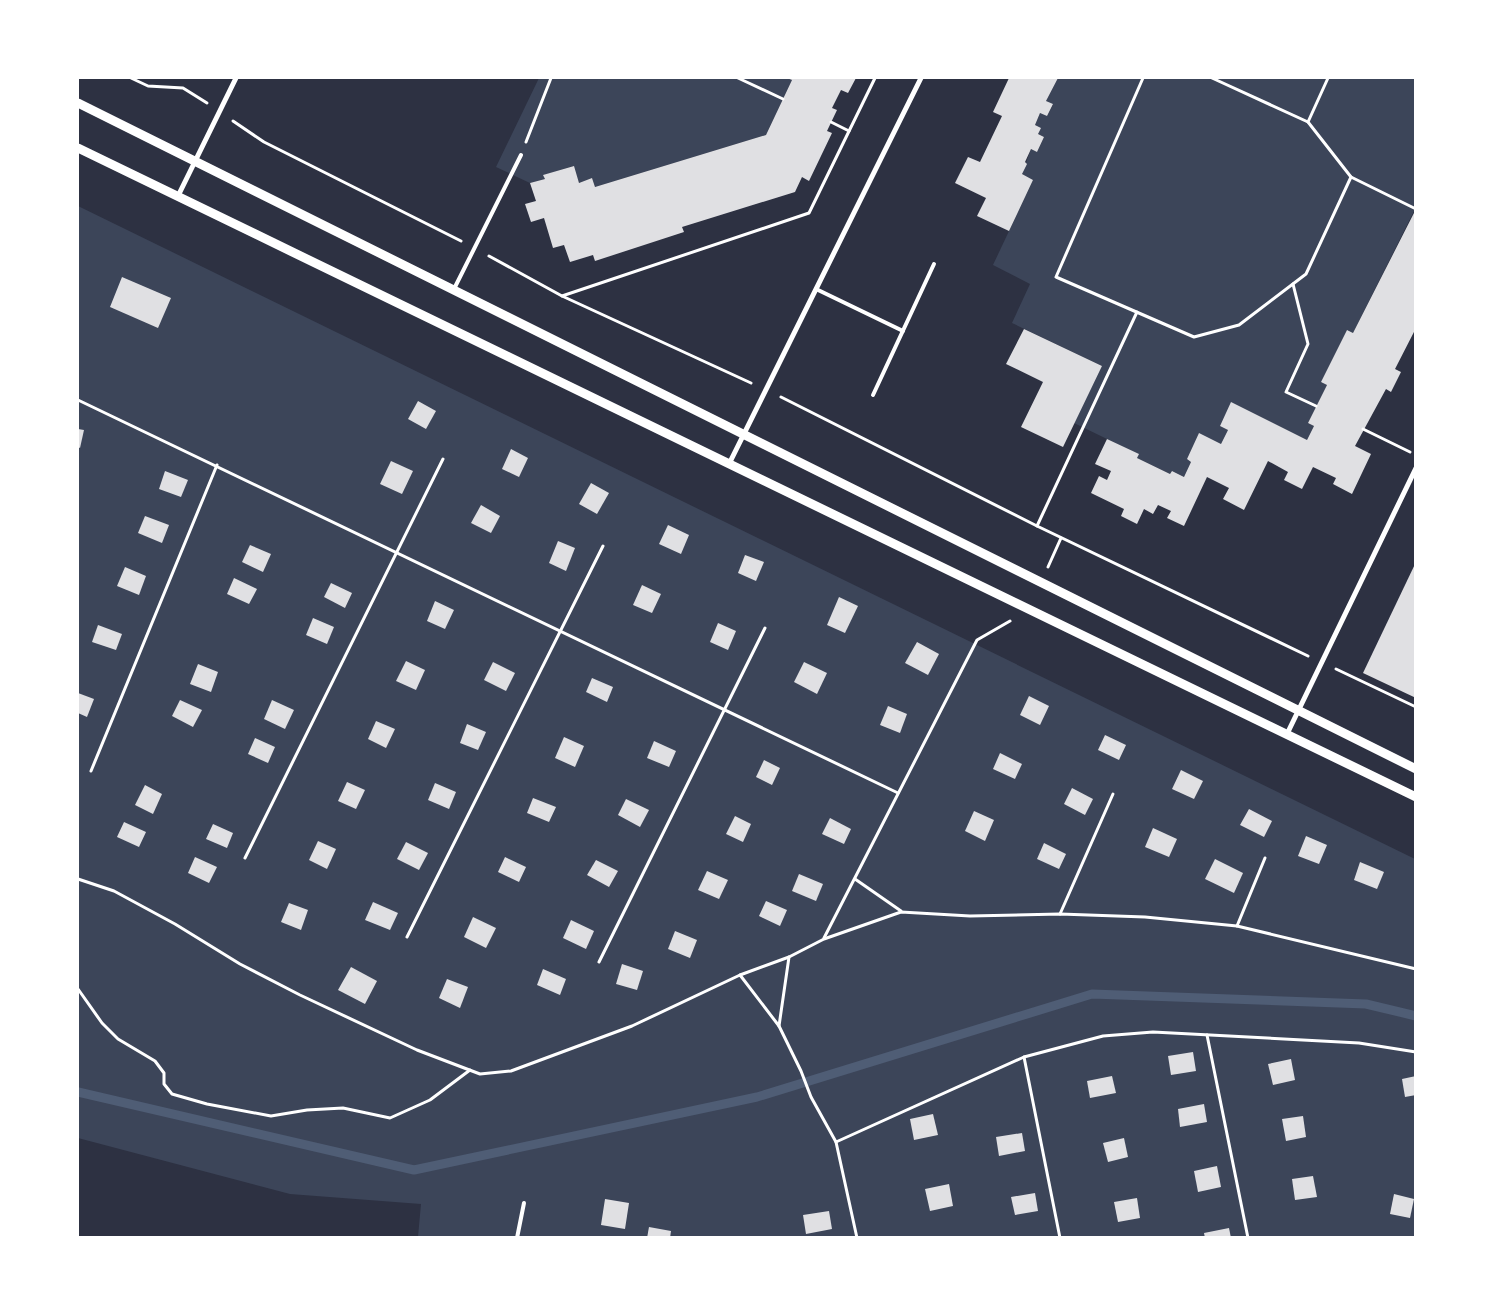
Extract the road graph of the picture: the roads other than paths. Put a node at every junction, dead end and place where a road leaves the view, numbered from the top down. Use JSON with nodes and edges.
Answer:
{"nodes":[{"id":1,"x":236,"y":78,"type":"edge"},
{"id":2,"x":921,"y":78,"type":"edge"},
{"id":3,"x":78,"y":104,"type":"edge"},
{"id":4,"x":78,"y":148,"type":"edge"},
{"id":5,"x":521,"y":155,"type":"road end"},
{"id":6,"x":195,"y":162,"type":"junction"},
{"id":7,"x":178,"y":196,"type":"junction"},
{"id":8,"x":934,"y":264,"type":"dead end"},
{"id":9,"x":816,"y":289,"type":"junction"},
{"id":10,"x":453,"y":290,"type":"junction"},
{"id":11,"x":903,"y":331,"type":"junction"},
{"id":12,"x":873,"y":395,"type":"dead end"},
{"id":13,"x":744,"y":435,"type":"junction"},
{"id":14,"x":729,"y":464,"type":"junction"},
{"id":15,"x":1416,"y":468,"type":"edge"},
{"id":16,"x":1298,"y":711,"type":"junction"},
{"id":17,"x":1287,"y":734,"type":"junction"},
{"id":18,"x":1416,"y":769,"type":"edge"},
{"id":19,"x":1416,"y":797,"type":"edge"},
{"id":20,"x":524,"y":1203,"type":"dead end"},
{"id":21,"x":517,"y":1238,"type":"edge"}],
"edges":[{"from":1,"to":6,"type":"street"},
{"from":2,"to":9,"type":"street"},
{"from":3,"to":6,"type":"street"},
{"from":4,"to":7,"type":"street"},
{"from":5,"to":10,"type":"lane"},
{"from":6,"to":7,"type":"street"},
{"from":6,"to":10,"type":"street"},
{"from":7,"to":14,"type":"street"},
{"from":8,"to":11,"type":"lane"},
{"from":9,"to":11,"type":"lane"},
{"from":9,"to":13,"type":"street"},
{"from":10,"to":13,"type":"street"},
{"from":11,"to":12,"type":"lane"},
{"from":13,"to":14,"type":"street"},
{"from":13,"to":16,"type":"street"},
{"from":14,"to":17,"type":"street"},
{"from":15,"to":16,"type":"street"},
{"from":16,"to":17,"type":"street"},
{"from":16,"to":18,"type":"street"},
{"from":17,"to":19,"type":"street"},
{"from":20,"to":21,"type":"lane"}]}
